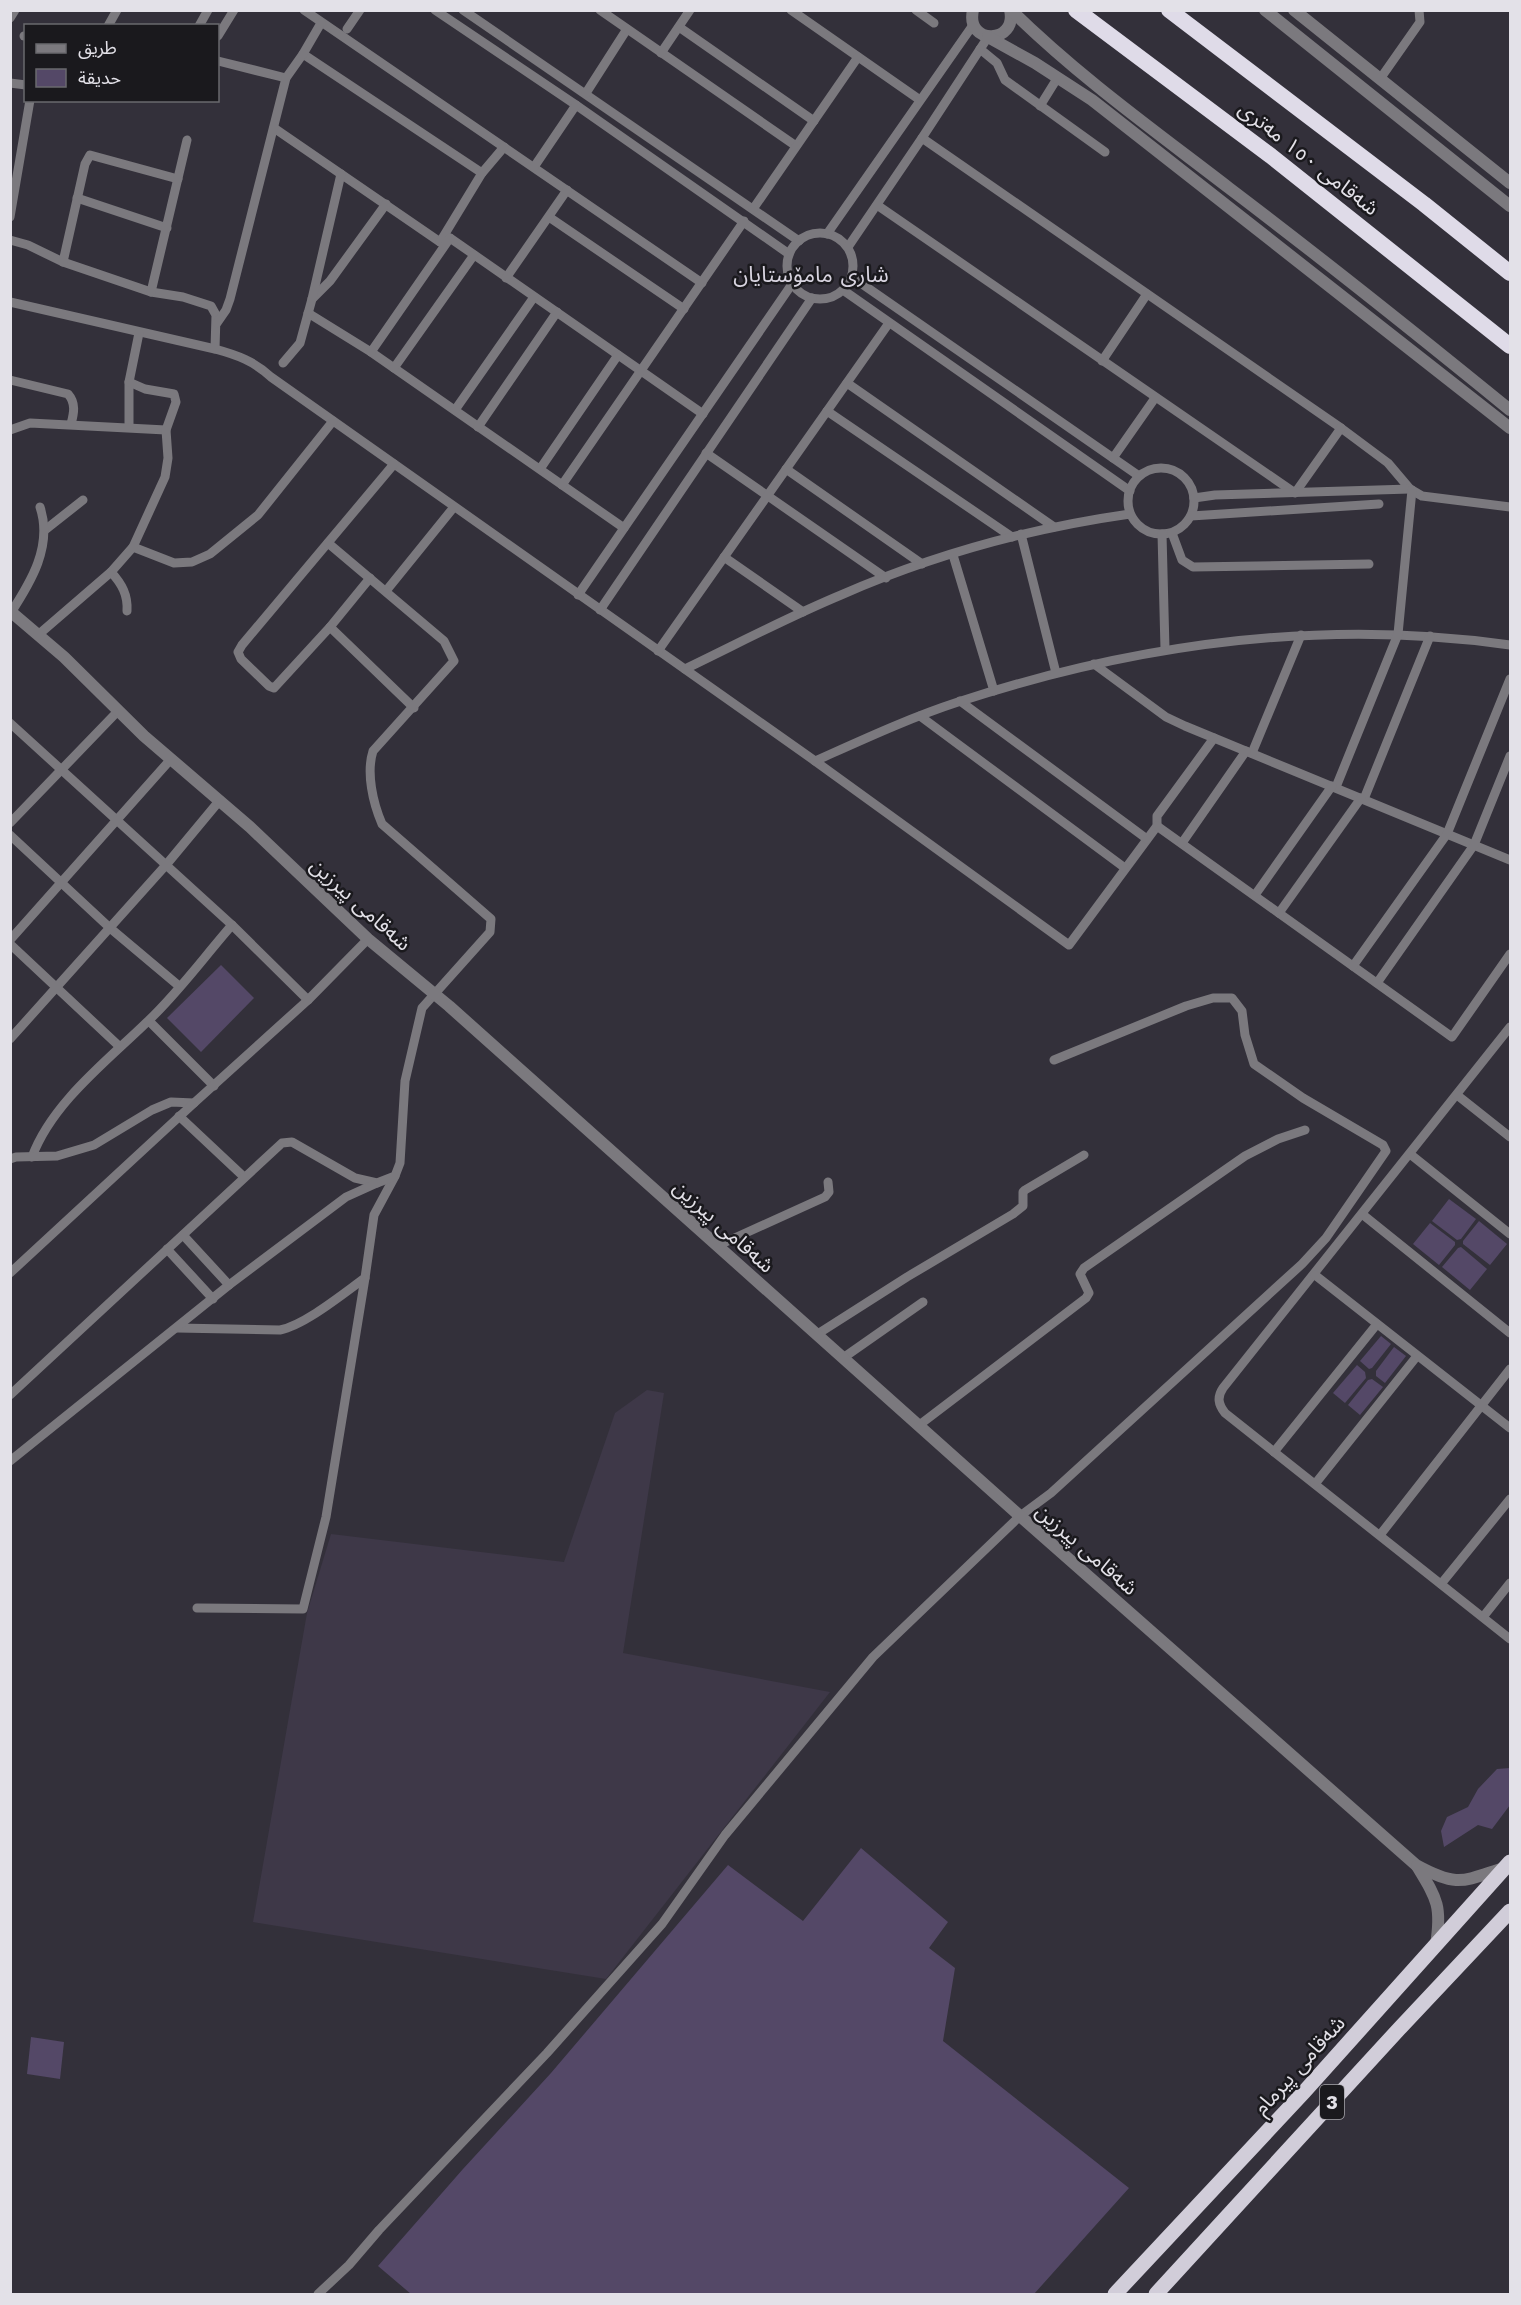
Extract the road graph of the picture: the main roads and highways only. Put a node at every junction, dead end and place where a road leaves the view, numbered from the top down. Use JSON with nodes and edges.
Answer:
{"nodes":[{"id":1,"x":1076,"y":10,"type":"edge"},
{"id":2,"x":1169,"y":10,"type":"edge"},
{"id":3,"x":1510,"y":273,"type":"edge"},
{"id":4,"x":1510,"y":346,"type":"edge"},
{"id":5,"x":1507,"y":1865,"type":"edge"},
{"id":6,"x":1509,"y":1915,"type":"edge"},
{"id":7,"x":1115,"y":2295,"type":"edge"},
{"id":8,"x":1156,"y":2295,"type":"edge"}],
"edges":[{"from":1,"to":4,"type":"highway","name":"شەقامی ١٥٠ مەتری"},
{"from":2,"to":3,"type":"highway","name":"شەقامی ١٥٠ مەتری"},
{"from":5,"to":7,"type":"highway","name":"شەقامی پیرمام","number":"3"},
{"from":6,"to":8,"type":"highway","number":"3"}]}
